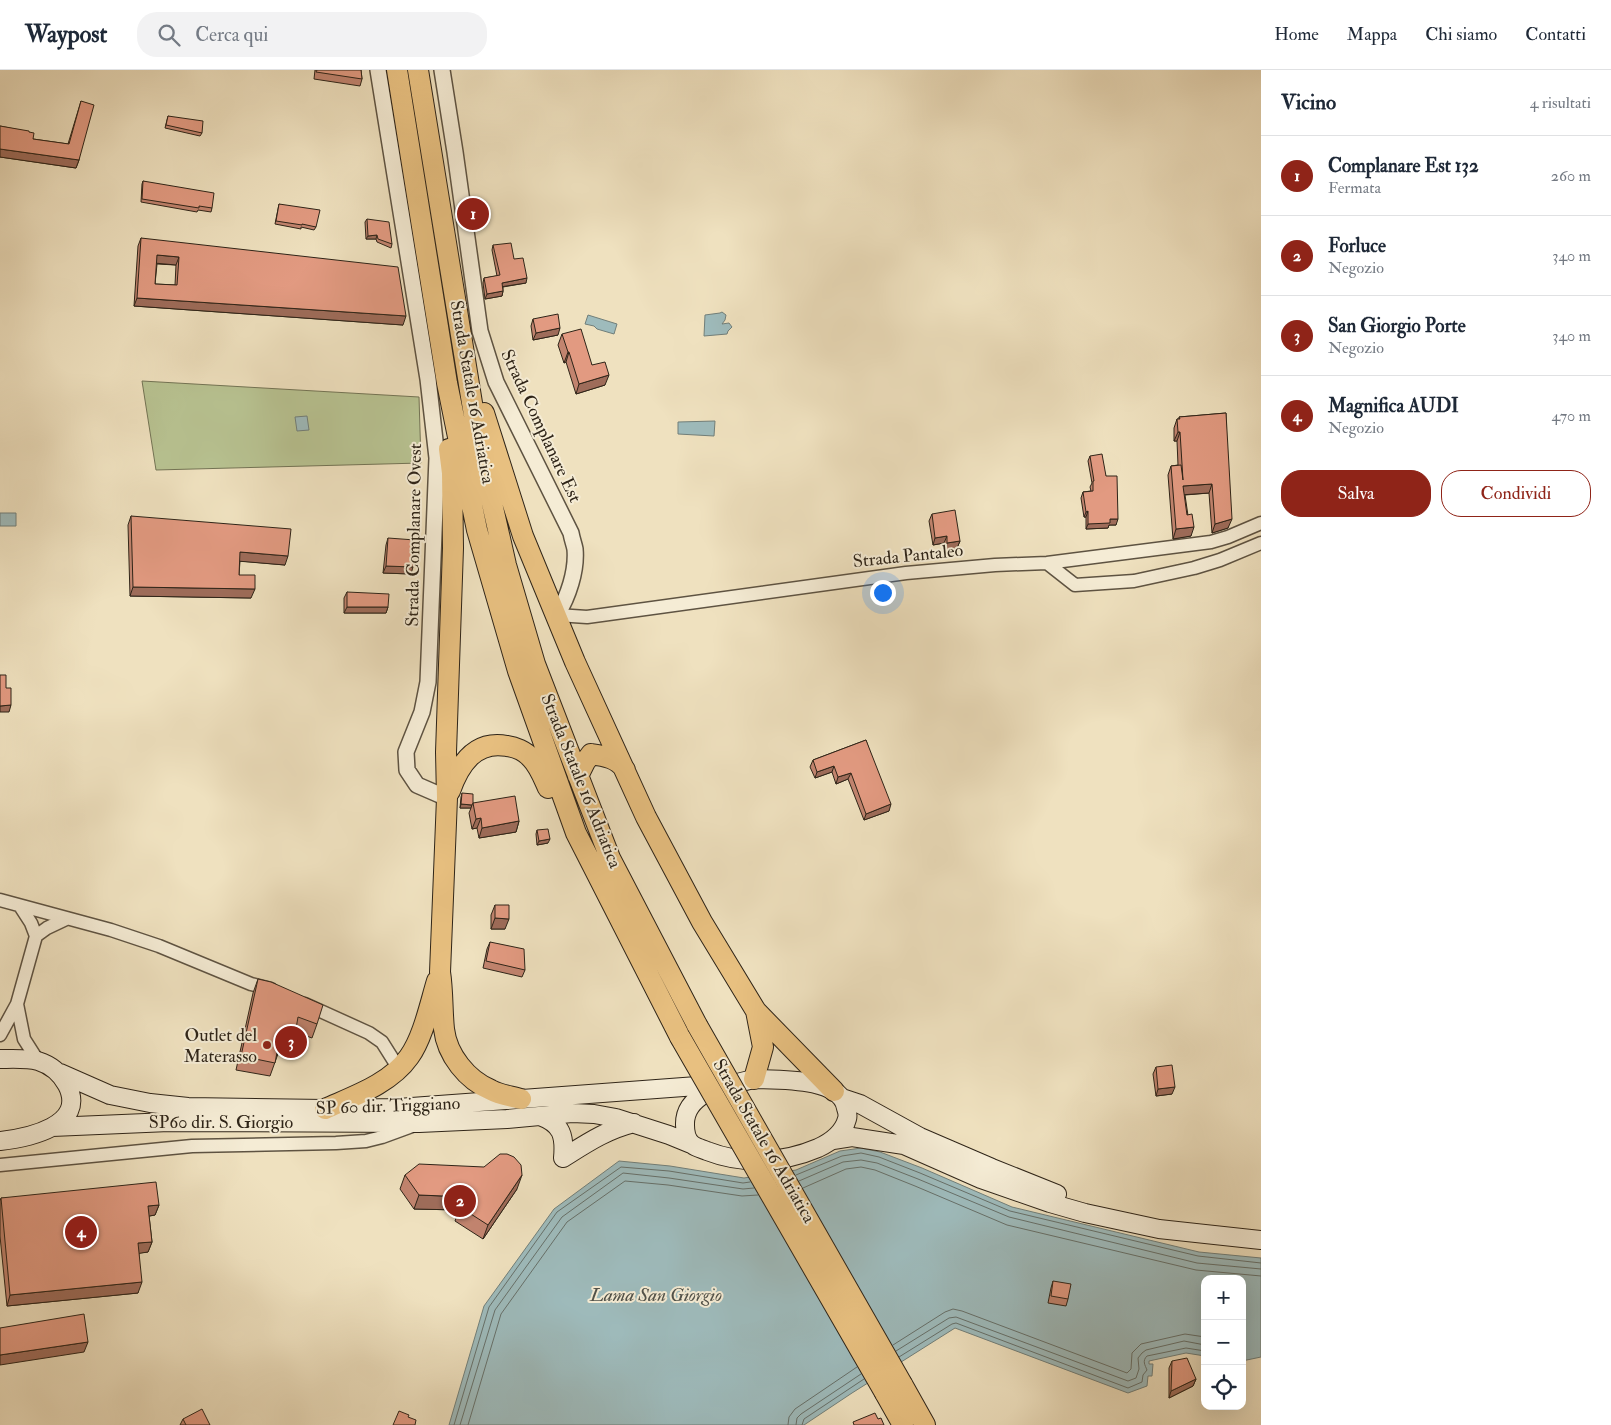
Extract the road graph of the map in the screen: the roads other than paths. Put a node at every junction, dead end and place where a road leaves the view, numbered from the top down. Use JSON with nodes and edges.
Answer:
{"nodes":[{"id":1,"x":378,"y":70,"type":"edge"},
{"id":2,"x":398,"y":70,"type":"edge"},
{"id":3,"x":418,"y":70,"type":"edge"},
{"id":4,"x":442,"y":70,"type":"edge"},
{"id":5,"x":468,"y":376,"type":"junction"},
{"id":6,"x":447,"y":382,"type":"junction"},
{"id":7,"x":1261,"y":522,"type":"edge"},
{"id":8,"x":1255,"y":546,"type":"edge"},
{"id":9,"x":1047,"y":563,"type":"junction"},
{"id":10,"x":557,"y":615,"type":"junction"},
{"id":11,"x":599,"y":711,"type":"junction"},
{"id":12,"x":591,"y":754,"type":"junction"},
{"id":13,"x":626,"y":773,"type":"junction"},
{"id":14,"x":578,"y":776,"type":"junction"},
{"id":15,"x":447,"y":798,"type":"junction"},
{"id":16,"x":576,"y":833,"type":"junction"},
{"id":17,"x":0,"y":900,"type":"edge"},
{"id":18,"x":20,"y":906,"type":"junction"},
{"id":19,"x":66,"y":919,"type":"junction"},
{"id":20,"x":36,"y":936,"type":"junction"},
{"id":21,"x":440,"y":972,"type":"junction"},
{"id":22,"x":278,"y":992,"type":"edge"},
{"id":23,"x":296,"y":1000,"type":"edge"},
{"id":24,"x":17,"y":1004,"type":"junction"},
{"id":25,"x":756,"y":1011,"type":"junction"},
{"id":26,"x":0,"y":1035,"type":"edge"},
{"id":27,"x":0,"y":1059,"type":"edge"},
{"id":28,"x":38,"y":1061,"type":"junction"},
{"id":29,"x":399,"y":1069,"type":"junction"},
{"id":30,"x":60,"y":1074,"type":"junction"},
{"id":31,"x":754,"y":1079,"type":"junction"},
{"id":32,"x":720,"y":1086,"type":"junction"},
{"id":33,"x":838,"y":1095,"type":"junction"},
{"id":34,"x":521,"y":1099,"type":"junction"},
{"id":35,"x":325,"y":1109,"type":"junction"},
{"id":36,"x":540,"y":1116,"type":"junction"},
{"id":37,"x":419,"y":1123,"type":"junction"},
{"id":38,"x":634,"y":1123,"type":"junction"},
{"id":39,"x":52,"y":1127,"type":"junction"},
{"id":40,"x":833,"y":1140,"type":"junction"},
{"id":41,"x":0,"y":1141,"type":"edge"},
{"id":42,"x":691,"y":1144,"type":"junction"},
{"id":43,"x":0,"y":1165,"type":"edge"},
{"id":44,"x":1119,"y":1220,"type":"junction"},
{"id":45,"x":1261,"y":1240,"type":"edge"},
{"id":46,"x":894,"y":1388,"type":"junction"},
{"id":47,"x":903,"y":1425,"type":"edge"},
{"id":48,"x":926,"y":1425,"type":"edge"}],
"edges":[{"from":1,"to":15,"type":"street","name":"Strada Complanare Ovest"},
{"from":2,"to":6,"type":"highway","name":"Strada Statale 16 Adriatica"},
{"from":3,"to":5,"type":"highway","name":"Strada Statale 16 Adriatica"},
{"from":4,"to":10,"type":"street","name":"Strada Complanare Est"},
{"from":5,"to":10,"type":"highway"},
{"from":5,"to":14,"type":"highway","name":"Strada Statale 16 Adriatica"},
{"from":6,"to":15,"type":"highway"},
{"from":6,"to":16,"type":"highway","name":"Strada Statale 16 Adriatica"},
{"from":7,"to":9,"type":"street","name":"Strada Pantaleo"},
{"from":8,"to":9,"type":"street"},
{"from":9,"to":10,"type":"street","name":"Strada Pantaleo"},
{"from":10,"to":11,"type":"highway"},
{"from":11,"to":12,"type":"highway"},
{"from":11,"to":13,"type":"highway"},
{"from":12,"to":13,"type":"highway"},
{"from":12,"to":14,"type":"highway"},
{"from":13,"to":25,"type":"highway"},
{"from":14,"to":46,"type":"highway","name":"Strada Statale 16 Adriatica","bridge":true},
{"from":15,"to":16,"type":"highway"},
{"from":15,"to":21,"type":"highway"},
{"from":16,"to":46,"type":"highway","name":"Strada Statale 16 Adriatica","bridge":true},
{"from":17,"to":18,"type":"street"},
{"from":18,"to":19,"type":"street"},
{"from":18,"to":20,"type":"street"},
{"from":19,"to":20,"type":"street"},
{"from":19,"to":22,"type":"street"},
{"from":20,"to":24,"type":"street"},
{"from":21,"to":29,"type":"highway"},
{"from":21,"to":34,"type":"highway"},
{"from":23,"to":29,"type":"street"},
{"from":24,"to":26,"type":"street"},
{"from":24,"to":28,"type":"street"},
{"from":25,"to":31,"type":"highway"},
{"from":25,"to":33,"type":"highway"},
{"from":27,"to":28,"type":"main road"},
{"from":28,"to":30,"type":"main road","name":"SP 60 dir. Triggiano"},
{"from":29,"to":35,"type":"highway"},
{"from":30,"to":35,"type":"main road","name":"SP 60 dir. Triggiano"},
{"from":30,"to":39,"type":"main road"},
{"from":31,"to":32,"type":"main road"},
{"from":31,"to":33,"type":"main road"},
{"from":32,"to":34,"type":"main road","name":"SP 60 dir. Triggiano"},
{"from":32,"to":42,"type":"main road"},
{"from":33,"to":40,"type":"main road"},
{"from":33,"to":44,"type":"main road"},
{"from":34,"to":35,"type":"main road","name":"SP 60 dir. Triggiano"},
{"from":36,"to":37,"type":"main road","name":"SP60 dir. S. Giorgio"},
{"from":36,"to":38,"type":"main road","name":"SP60 dir. S. Giorgio"},
{"from":36,"to":38,"type":"main road"},
{"from":37,"to":39,"type":"main road","name":"SP60 dir. S. Giorgio"},
{"from":37,"to":43,"type":"street"},
{"from":38,"to":42,"type":"main road","name":"SP60 dir. S. Giorgio"},
{"from":39,"to":41,"type":"main road"},
{"from":40,"to":42,"type":"main road","name":"SP60 dir. S. Giorgio"},
{"from":40,"to":44,"type":"main road"},
{"from":44,"to":45,"type":"main road"},
{"from":46,"to":47,"type":"highway","name":"Strada Statale 16 Adriatica"},
{"from":46,"to":48,"type":"highway","name":"Strada Statale 16 Adriatica"}]}
